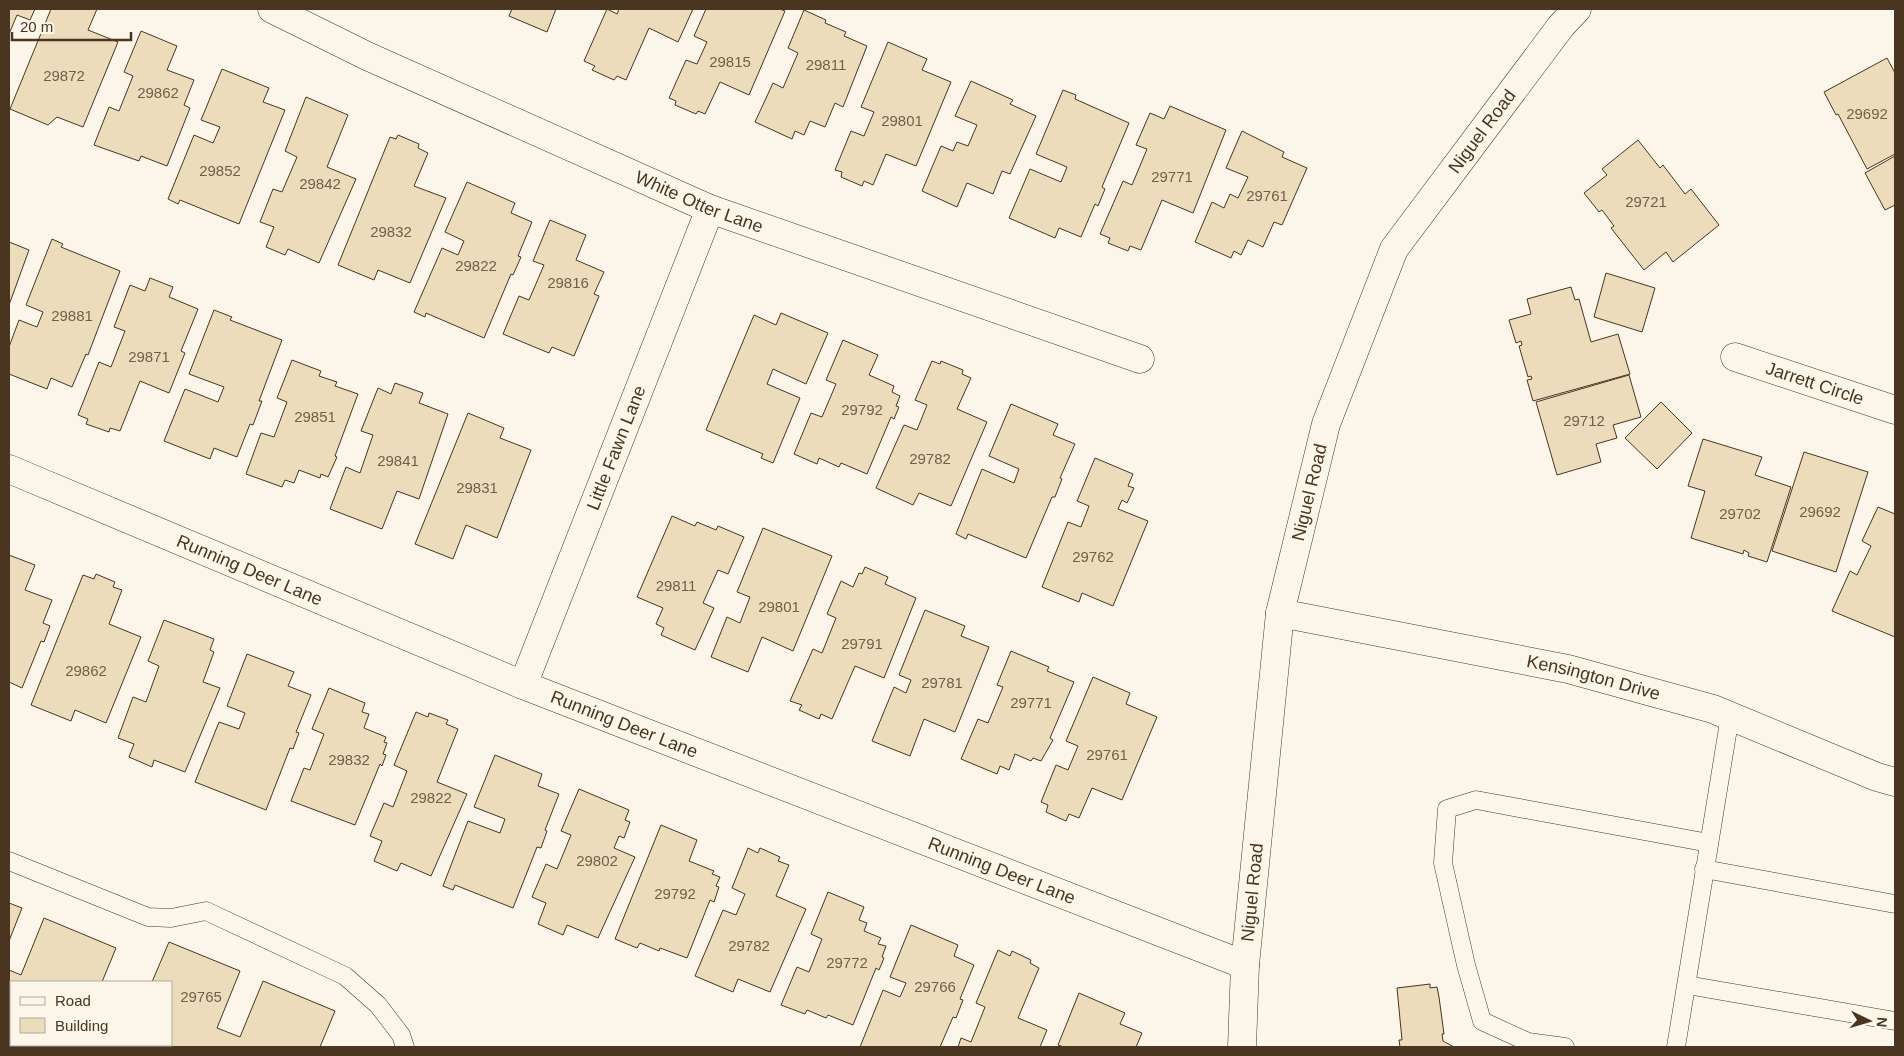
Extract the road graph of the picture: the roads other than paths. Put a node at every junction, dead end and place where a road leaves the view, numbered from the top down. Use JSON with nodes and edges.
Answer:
{"nodes":[{"id":1,"x":272,"y":9,"type":"edge"},
{"id":2,"x":1578,"y":9,"type":"edge"},
{"id":3,"x":710,"y":209,"type":"junction"},
{"id":4,"x":1735,"y":357,"type":"dead end"},
{"id":5,"x":1140,"y":359,"type":"dead end"},
{"id":6,"x":1895,"y":410,"type":"edge"},
{"id":7,"x":9,"y":469,"type":"edge"},
{"id":8,"x":1280,"y":614,"type":"junction"},
{"id":9,"x":523,"y":685,"type":"junction"},
{"id":10,"x":1730,"y":716,"type":"junction"},
{"id":11,"x":1895,"y":782,"type":"edge"},
{"id":12,"x":1709,"y":843,"type":"junction"},
{"id":13,"x":9,"y":861,"type":"edge"},
{"id":14,"x":1704,"y":869,"type":"junction"},
{"id":15,"x":1895,"y":904,"type":"edge"},
{"id":16,"x":1246,"y":965,"type":"junction"},
{"id":17,"x":1686,"y":984,"type":"junction"},
{"id":18,"x":1895,"y":1021,"type":"edge"},
{"id":19,"x":405,"y":1047,"type":"edge"},
{"id":20,"x":1242,"y":1047,"type":"edge"},
{"id":21,"x":1565,"y":1047,"type":"edge"},
{"id":22,"x":1676,"y":1047,"type":"edge"}],
"edges":[{"from":1,"to":3,"type":"street","name":"White Otter Lane"},
{"from":2,"to":8,"type":"street","name":"Niguel Road"},
{"from":3,"to":5,"type":"street","name":"White Otter Lane"},
{"from":3,"to":9,"type":"street","name":"Little Fawn Lane"},
{"from":4,"to":6,"type":"street","name":"Jarrett Circle"},
{"from":7,"to":9,"type":"street","name":"Running Deer Lane"},
{"from":8,"to":10,"type":"street","name":"Kensington Drive"},
{"from":8,"to":16,"type":"street","name":"Niguel Road"},
{"from":9,"to":16,"type":"street","name":"Running Deer Lane"},
{"from":10,"to":11,"type":"street","name":"Kensington Drive"},
{"from":10,"to":12,"type":"lane"},
{"from":12,"to":14,"type":"lane"},
{"from":12,"to":21,"type":"lane"},
{"from":13,"to":19,"type":"lane"},
{"from":14,"to":15,"type":"lane"},
{"from":14,"to":17,"type":"lane"},
{"from":16,"to":20,"type":"street","name":"Niguel Road"},
{"from":17,"to":18,"type":"lane"},
{"from":17,"to":22,"type":"lane"}]}
